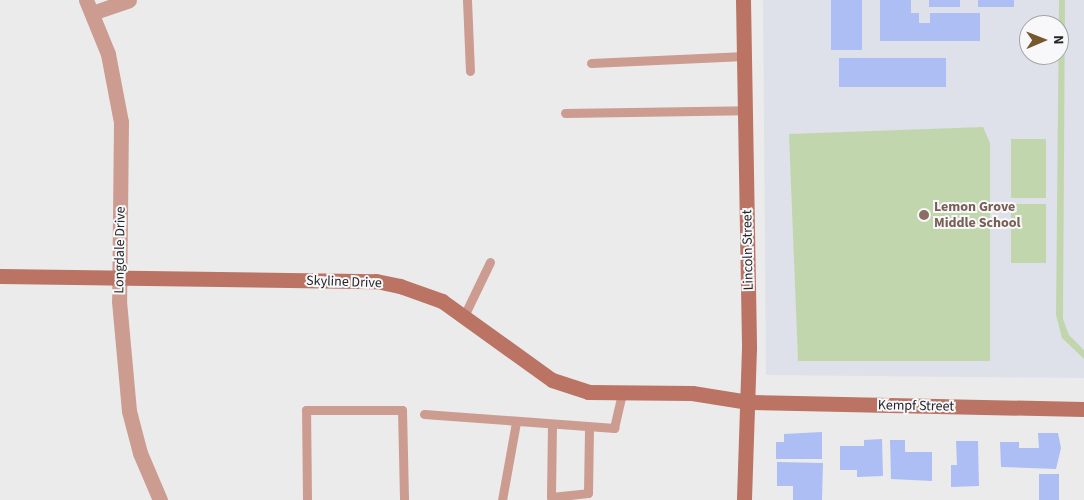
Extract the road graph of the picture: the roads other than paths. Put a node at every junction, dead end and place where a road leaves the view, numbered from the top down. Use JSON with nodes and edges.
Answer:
{"nodes":[{"id":1,"x":129,"y":0,"type":"edge"},
{"id":2,"x":467,"y":0,"type":"edge"},
{"id":3,"x":744,"y":0,"type":"edge"},
{"id":4,"x":89,"y":6,"type":"edge"},
{"id":5,"x":745,"y":56,"type":"junction"},
{"id":6,"x":591,"y":63,"type":"dead end"},
{"id":7,"x":470,"y":71,"type":"dead end"},
{"id":8,"x":746,"y":110,"type":"junction"},
{"id":9,"x":564,"y":113,"type":"dead end"},
{"id":10,"x":490,"y":262,"type":"dead end"},
{"id":11,"x":0,"y":276,"type":"edge"},
{"id":12,"x":119,"y":279,"type":"junction"},
{"id":13,"x":464,"y":316,"type":"junction"},
{"id":14,"x":622,"y":392,"type":"junction"},
{"id":15,"x":748,"y":402,"type":"junction"},
{"id":16,"x":1084,"y":409,"type":"edge"},
{"id":17,"x":424,"y":414,"type":"dead end"},
{"id":18,"x":516,"y":422,"type":"junction"},
{"id":19,"x":552,"y":424,"type":"junction"},
{"id":20,"x":589,"y":427,"type":"junction"},
{"id":21,"x":160,"y":500,"type":"edge"},
{"id":22,"x":307,"y":500,"type":"edge"},
{"id":23,"x":404,"y":500,"type":"edge"},
{"id":24,"x":502,"y":500,"type":"edge"},
{"id":25,"x":744,"y":500,"type":"edge"}],
"edges":[{"from":1,"to":4,"type":"street"},
{"from":2,"to":7,"type":"lane"},
{"from":3,"to":5,"type":"main road","name":"Lincoln Street"},
{"from":4,"to":12,"type":"street","name":"Longdale Drive"},
{"from":5,"to":6,"type":"lane"},
{"from":5,"to":8,"type":"main road","name":"Lincoln Street"},
{"from":8,"to":9,"type":"lane"},
{"from":8,"to":15,"type":"main road","name":"Lincoln Street"},
{"from":10,"to":13,"type":"lane"},
{"from":11,"to":12,"type":"main road","name":"Skyline Drive"},
{"from":12,"to":13,"type":"main road","name":"Skyline Drive"},
{"from":12,"to":21,"type":"street","name":"Longdale Drive"},
{"from":13,"to":14,"type":"main road","name":"Skyline Drive"},
{"from":14,"to":15,"type":"main road","name":"Skyline Drive"},
{"from":14,"to":20,"type":"lane"},
{"from":15,"to":16,"type":"main road","name":"Kempf Street"},
{"from":15,"to":25,"type":"main road","name":"Lincoln Street"},
{"from":17,"to":18,"type":"lane"},
{"from":18,"to":19,"type":"lane"},
{"from":18,"to":24,"type":"lane"},
{"from":19,"to":20,"type":"lane"},
{"from":19,"to":20,"type":"lane"},
{"from":22,"to":23,"type":"lane"}]}
